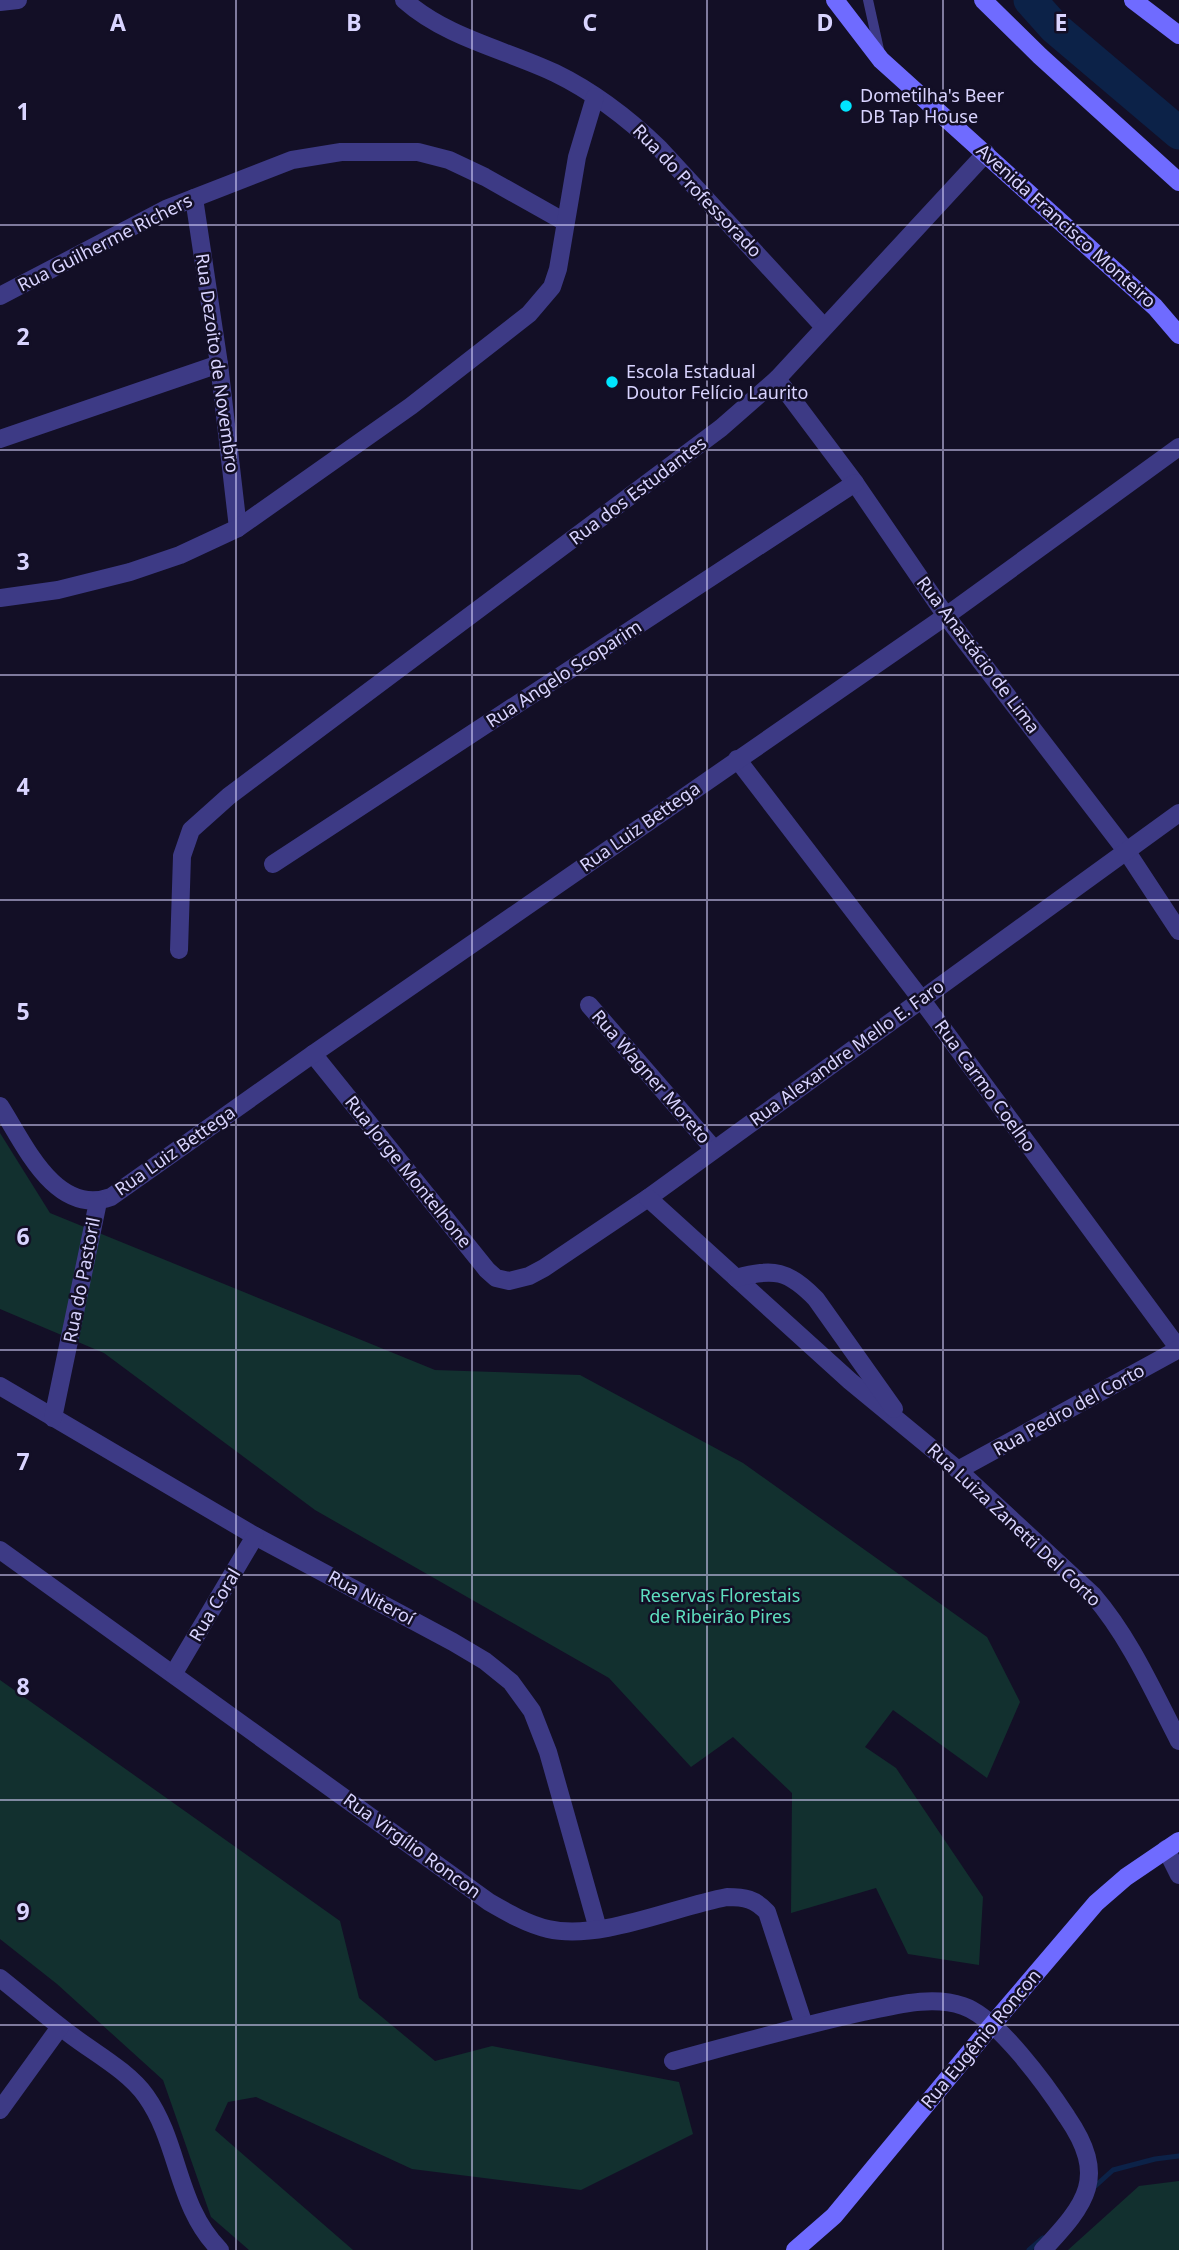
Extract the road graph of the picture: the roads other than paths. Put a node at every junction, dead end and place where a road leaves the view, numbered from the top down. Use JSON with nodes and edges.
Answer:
{"nodes":[{"id":1,"x":18,"y":0,"type":"edge"},
{"id":2,"x":404,"y":0,"type":"edge"},
{"id":3,"x":835,"y":0,"type":"edge"},
{"id":4,"x":868,"y":0,"type":"edge"},
{"id":5,"x":983,"y":0,"type":"edge"},
{"id":6,"x":1133,"y":0,"type":"edge"},
{"id":7,"x":0,"y":2,"type":"edge"},
{"id":8,"x":1179,"y":35,"type":"edge"},
{"id":9,"x":881,"y":60,"type":"junction"},
{"id":10,"x":595,"y":97,"type":"junction"},
{"id":11,"x":986,"y":153,"type":"junction"},
{"id":12,"x":1179,"y":182,"type":"edge"},
{"id":13,"x":194,"y":198,"type":"junction"},
{"id":14,"x":565,"y":222,"type":"junction"},
{"id":15,"x":0,"y":296,"type":"edge"},
{"id":16,"x":824,"y":327,"type":"junction"},
{"id":17,"x":1179,"y":334,"type":"edge"},
{"id":18,"x":219,"y":364,"type":"junction"},
{"id":19,"x":777,"y":379,"type":"junction"},
{"id":20,"x":0,"y":439,"type":"edge"},
{"id":21,"x":1179,"y":447,"type":"edge"},
{"id":22,"x":855,"y":483,"type":"junction"},
{"id":23,"x":238,"y":528,"type":"junction"},
{"id":24,"x":0,"y":598,"type":"edge"},
{"id":25,"x":946,"y":616,"type":"junction"},
{"id":26,"x":737,"y":759,"type":"junction"},
{"id":27,"x":1179,"y":813,"type":"edge"},
{"id":28,"x":1126,"y":852,"type":"junction"},
{"id":29,"x":273,"y":864,"type":"dead end"},
{"id":30,"x":1179,"y":931,"type":"edge"},
{"id":31,"x":179,"y":950,"type":"dead end"},
{"id":32,"x":921,"y":999,"type":"junction"},
{"id":33,"x":589,"y":1005,"type":"dead end"},
{"id":34,"x":313,"y":1054,"type":"junction"},
{"id":35,"x":0,"y":1106,"type":"edge"},
{"id":36,"x":713,"y":1148,"type":"junction"},
{"id":37,"x":648,"y":1198,"type":"junction"},
{"id":38,"x":97,"y":1202,"type":"junction"},
{"id":39,"x":736,"y":1279,"type":"junction"},
{"id":40,"x":509,"y":1281,"type":"joint"},
{"id":41,"x":1179,"y":1349,"type":"edge"},
{"id":42,"x":0,"y":1386,"type":"edge"},
{"id":43,"x":53,"y":1418,"type":"junction"},
{"id":44,"x":904,"y":1423,"type":"junction"},
{"id":45,"x":958,"y":1471,"type":"junction"},
{"id":46,"x":255,"y":1536,"type":"junction"},
{"id":47,"x":0,"y":1550,"type":"edge"},
{"id":48,"x":174,"y":1673,"type":"junction"},
{"id":49,"x":1179,"y":1741,"type":"edge"},
{"id":50,"x":1172,"y":1845,"type":"edge"},
{"id":51,"x":1179,"y":1875,"type":"edge"},
{"id":52,"x":598,"y":1929,"type":"junction"},
{"id":53,"x":0,"y":1978,"type":"edge"},
{"id":54,"x":804,"y":2025,"type":"junction"},
{"id":55,"x":992,"y":2025,"type":"junction"},
{"id":56,"x":60,"y":2027,"type":"junction"},
{"id":57,"x":673,"y":2061,"type":"dead end"},
{"id":58,"x":0,"y":2110,"type":"edge"},
{"id":59,"x":220,"y":2250,"type":"edge"},
{"id":60,"x":795,"y":2250,"type":"edge"},
{"id":61,"x":1043,"y":2250,"type":"edge"}],
"edges":[{"from":1,"to":7,"type":"street"},
{"from":2,"to":10,"type":"street","name":"Rua do Professorado"},
{"from":3,"to":9,"type":"main road","name":"Avenida Francisco Monteiro"},
{"from":4,"to":9,"type":"lane"},
{"from":5,"to":12,"type":"main road"},
{"from":6,"to":8,"type":"main road"},
{"from":9,"to":11,"type":"main road","name":"Avenida Francisco Monteiro"},
{"from":10,"to":14,"type":"street"},
{"from":10,"to":16,"type":"street","name":"Rua do Professorado"},
{"from":11,"to":16,"type":"street","name":"Rua dos Estudantes"},
{"from":11,"to":17,"type":"main road","name":"Avenida Francisco Monteiro"},
{"from":13,"to":14,"type":"street","name":"Rua Guilherme Richers"},
{"from":13,"to":15,"type":"street","name":"Rua Guilherme Richers"},
{"from":13,"to":18,"type":"street","name":"Rua Dezoito de Novembro"},
{"from":14,"to":23,"type":"street"},
{"from":16,"to":19,"type":"street","name":"Rua dos Estudantes"},
{"from":18,"to":20,"type":"street"},
{"from":18,"to":23,"type":"street","name":"Rua Dezoito de Novembro"},
{"from":19,"to":22,"type":"street","name":"Rua Anastácio de Lima"},
{"from":19,"to":31,"type":"street","name":"Rua dos Estudantes"},
{"from":21,"to":25,"type":"street","name":"Rua Luiz Bettega"},
{"from":22,"to":25,"type":"street","name":"Rua Anastácio de Lima"},
{"from":22,"to":29,"type":"street","name":"Rua Angelo Scoparim"},
{"from":23,"to":24,"type":"street"},
{"from":25,"to":26,"type":"street","name":"Rua Luiz Bettega"},
{"from":25,"to":28,"type":"street","name":"Rua Anastácio de Lima"},
{"from":26,"to":32,"type":"street","name":"Rua Carmo Coelho"},
{"from":26,"to":34,"type":"street","name":"Rua Luiz Bettega"},
{"from":27,"to":28,"type":"street","name":"Rua Alexandre Mello E. Faro"},
{"from":28,"to":30,"type":"street","name":"Rua Anastácio de Lima"},
{"from":28,"to":32,"type":"street","name":"Rua Alexandre Mello E. Faro"},
{"from":32,"to":36,"type":"street","name":"Rua Alexandre Mello E. Faro"},
{"from":32,"to":41,"type":"street","name":"Rua Carmo Coelho"},
{"from":33,"to":36,"type":"street","name":"Rua Wagner Moreto"},
{"from":34,"to":38,"type":"street","name":"Rua Luiz Bettega"},
{"from":34,"to":40,"type":"street","name":"Rua Jorge Montelhone"},
{"from":35,"to":38,"type":"street","name":"Rua do Pastoril"},
{"from":36,"to":37,"type":"street","name":"Rua Alexandre Mello E. Faro"},
{"from":37,"to":39,"type":"street","name":"Rua Luiza Zanetti Del Corto"},
{"from":37,"to":40,"type":"street","name":"Rua Alexandre Mello E. Faro"},
{"from":38,"to":43,"type":"street","name":"Rua do Pastoril"},
{"from":39,"to":44,"type":"street","name":"Rua Luiza Zanetti Del Corto"},
{"from":39,"to":44,"type":"street","name":"Rua Luiza Zanetti Del Corto"},
{"from":41,"to":45,"type":"street","name":"Rua Pedro del Corto"},
{"from":42,"to":43,"type":"street","name":"Rua Niteroí"},
{"from":43,"to":46,"type":"street","name":"Rua Niteroí"},
{"from":44,"to":45,"type":"street","name":"Rua Luiza Zanetti Del Corto"},
{"from":45,"to":49,"type":"street","name":"Rua Luiza Zanetti Del Corto"},
{"from":46,"to":48,"type":"street","name":"Rua Coral"},
{"from":46,"to":52,"type":"street","name":"Rua Niteroí"},
{"from":47,"to":48,"type":"street","name":"Rua Virgílio Roncon"},
{"from":48,"to":52,"type":"street","name":"Rua Virgílio Roncon"},
{"from":50,"to":51,"type":"street"},
{"from":50,"to":55,"type":"main road","name":"Rua Eugênio Roncon"},
{"from":52,"to":54,"type":"street","name":"Rua Virgílio Roncon"},
{"from":53,"to":56,"type":"street"},
{"from":54,"to":55,"type":"street"},
{"from":54,"to":57,"type":"street"},
{"from":55,"to":60,"type":"main road","name":"Rua Eugênio Roncon"},
{"from":55,"to":61,"type":"street"},
{"from":56,"to":58,"type":"street"},
{"from":56,"to":59,"type":"street"}]}
